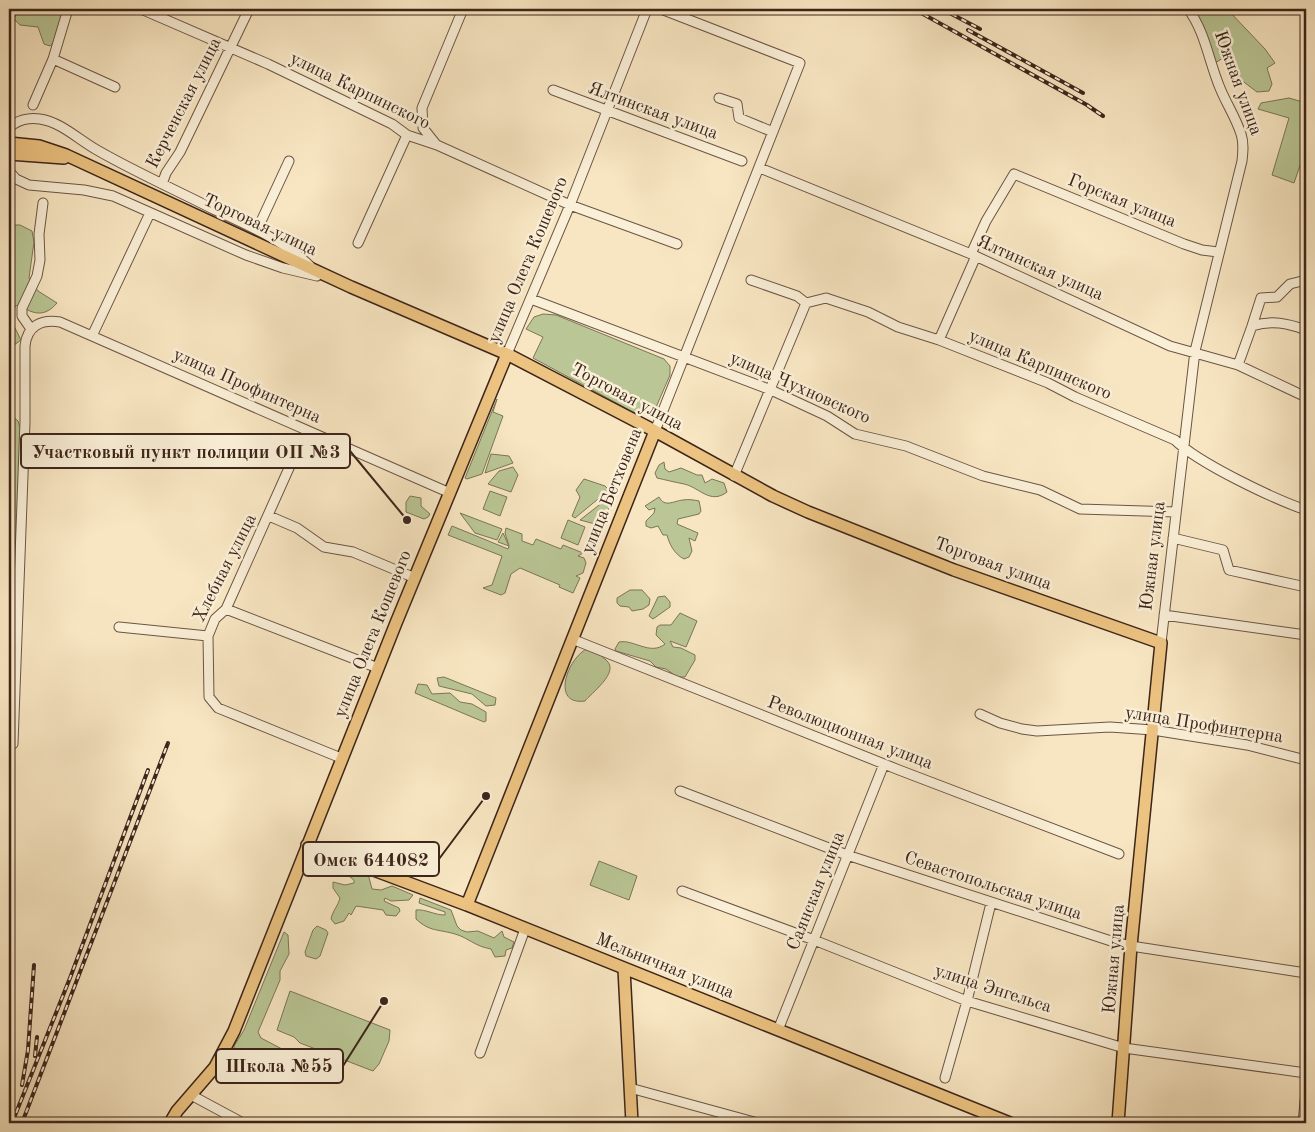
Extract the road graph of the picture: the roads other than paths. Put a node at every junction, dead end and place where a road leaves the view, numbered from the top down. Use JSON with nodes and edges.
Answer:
{"nodes":[{"id":1,"x":68,"y":9,"type":"edge"},
{"id":2,"x":141,"y":9,"type":"edge"},
{"id":3,"x":249,"y":9,"type":"edge"},
{"id":4,"x":463,"y":9,"type":"edge"},
{"id":5,"x":647,"y":9,"type":"edge"},
{"id":6,"x":661,"y":9,"type":"edge"},
{"id":7,"x":1188,"y":9,"type":"edge"},
{"id":8,"x":230,"y":49,"type":"junction"},
{"id":9,"x":53,"y":59,"type":"junction"},
{"id":10,"x":115,"y":87,"type":"dead end"},
{"id":11,"x":553,"y":90,"type":"dead end"},
{"id":12,"x":719,"y":98,"type":"dead end"},
{"id":13,"x":33,"y":105,"type":"dead end"},
{"id":14,"x":607,"y":111,"type":"junction"},
{"id":15,"x":9,"y":128,"type":"edge"},
{"id":16,"x":773,"y":132,"type":"junction"},
{"id":17,"x":407,"y":135,"type":"junction"},
{"id":18,"x":437,"y":145,"type":"junction"},
{"id":19,"x":11,"y":148,"type":"edge"},
{"id":20,"x":289,"y":161,"type":"dead end"},
{"id":21,"x":742,"y":161,"type":"dead end"},
{"id":22,"x":760,"y":168,"type":"junction"},
{"id":23,"x":9,"y":171,"type":"edge"},
{"id":24,"x":162,"y":184,"type":"junction"},
{"id":25,"x":43,"y":203,"type":"dead end"},
{"id":26,"x":570,"y":205,"type":"junction"},
{"id":27,"x":150,"y":213,"type":"junction"},
{"id":28,"x":257,"y":230,"type":"junction"},
{"id":29,"x":358,"y":243,"type":"dead end"},
{"id":30,"x":677,"y":244,"type":"dead end"},
{"id":31,"x":1218,"y":252,"type":"junction"},
{"id":32,"x":973,"y":255,"type":"junction"},
{"id":33,"x":313,"y":269,"type":"junction"},
{"id":34,"x":751,"y":280,"type":"dead end"},
{"id":35,"x":1306,"y":280,"type":"edge"},
{"id":36,"x":343,"y":283,"type":"junction"},
{"id":37,"x":531,"y":299,"type":"junction"},
{"id":38,"x":806,"y":303,"type":"junction"},
{"id":39,"x":1252,"y":326,"type":"junction"},
{"id":40,"x":31,"y":328,"type":"junction"},
{"id":41,"x":1306,"y":330,"type":"edge"},
{"id":42,"x":92,"y":336,"type":"junction"},
{"id":43,"x":939,"y":340,"type":"junction"},
{"id":44,"x":1195,"y":351,"type":"junction"},
{"id":45,"x":507,"y":354,"type":"junction"},
{"id":46,"x":684,"y":356,"type":"junction"},
{"id":47,"x":1238,"y":365,"type":"junction"},
{"id":48,"x":771,"y":390,"type":"junction"},
{"id":49,"x":1306,"y":397,"type":"edge"},
{"id":50,"x":306,"y":430,"type":"junction"},
{"id":51,"x":655,"y":431,"type":"junction"},
{"id":52,"x":1183,"y":448,"type":"junction"},
{"id":53,"x":734,"y":476,"type":"junction"},
{"id":54,"x":450,"y":493,"type":"junction"},
{"id":55,"x":1306,"y":510,"type":"edge"},
{"id":56,"x":1176,"y":512,"type":"junction"},
{"id":57,"x":269,"y":516,"type":"junction"},
{"id":58,"x":1173,"y":538,"type":"junction"},
{"id":59,"x":414,"y":578,"type":"junction"},
{"id":60,"x":1306,"y":588,"type":"edge"},
{"id":61,"x":226,"y":609,"type":"junction"},
{"id":62,"x":1164,"y":615,"type":"junction"},
{"id":63,"x":118,"y":627,"type":"dead end"},
{"id":64,"x":1306,"y":635,"type":"edge"},
{"id":65,"x":208,"y":636,"type":"junction"},
{"id":66,"x":572,"y":639,"type":"junction"},
{"id":67,"x":1161,"y":643,"type":"junction"},
{"id":68,"x":378,"y":668,"type":"junction"},
{"id":69,"x":980,"y":714,"type":"dead end"},
{"id":70,"x":1153,"y":730,"type":"junction"},
{"id":71,"x":12,"y":744,"type":"dead end"},
{"id":72,"x":341,"y":758,"type":"junction"},
{"id":73,"x":1306,"y":760,"type":"edge"},
{"id":74,"x":884,"y":764,"type":"junction"},
{"id":75,"x":680,"y":791,"type":"dead end"},
{"id":76,"x":307,"y":845,"type":"junction"},
{"id":77,"x":1119,"y":854,"type":"dead end"},
{"id":78,"x":848,"y":855,"type":"junction"},
{"id":79,"x":682,"y":891,"type":"dead end"},
{"id":80,"x":992,"y":903,"type":"junction"},
{"id":81,"x":467,"y":905,"type":"junction"},
{"id":82,"x":525,"y":929,"type":"junction"},
{"id":83,"x":814,"y":940,"type":"junction"},
{"id":84,"x":1131,"y":946,"type":"junction"},
{"id":85,"x":624,"y":969,"type":"junction"},
{"id":86,"x":1306,"y":973,"type":"edge"},
{"id":87,"x":967,"y":1001,"type":"junction"},
{"id":88,"x":778,"y":1030,"type":"junction"},
{"id":89,"x":1124,"y":1048,"type":"junction"},
{"id":90,"x":480,"y":1054,"type":"dead end"},
{"id":91,"x":1306,"y":1073,"type":"edge"},
{"id":92,"x":945,"y":1078,"type":"dead end"},
{"id":93,"x":630,"y":1088,"type":"junction"},
{"id":94,"x":1306,"y":1091,"type":"edge"},
{"id":95,"x":191,"y":1095,"type":"junction"},
{"id":96,"x":170,"y":1123,"type":"edge"},
{"id":97,"x":244,"y":1123,"type":"edge"},
{"id":98,"x":632,"y":1123,"type":"edge"},
{"id":99,"x":758,"y":1123,"type":"edge"},
{"id":100,"x":1010,"y":1123,"type":"edge"},
{"id":101,"x":1118,"y":1123,"type":"edge"},
{"id":102,"x":1303,"y":1123,"type":"edge"}],
"edges":[{"from":1,"to":9,"type":"street"},
{"from":2,"to":8,"type":"street","name":"улица Карпинского"},
{"from":3,"to":8,"type":"street","name":"Керченская улица"},
{"from":4,"to":18,"type":"street"},
{"from":5,"to":14,"type":"street","name":"улица Олега Кошевого"},
{"from":6,"to":16,"type":"street","name":"улица Бетховена"},
{"from":7,"to":31,"type":"street","name":"Южная улица"},
{"from":8,"to":17,"type":"street","name":"улица Карпинского"},
{"from":8,"to":24,"type":"street","name":"Керченская улица"},
{"from":9,"to":10,"type":"street"},
{"from":9,"to":13,"type":"street"},
{"from":11,"to":14,"type":"street","name":"Ялтинская улица"},
{"from":12,"to":16,"type":"street"},
{"from":14,"to":21,"type":"street","name":"Ялтинская улица"},
{"from":14,"to":26,"type":"street","name":"улица Олега Кошевого"},
{"from":15,"to":24,"type":"street"},
{"from":16,"to":22,"type":"street","name":"улица Бетховена"},
{"from":17,"to":18,"type":"street","name":"улица Карпинского"},
{"from":17,"to":29,"type":"street"},
{"from":18,"to":26,"type":"street","name":"улица Карпинского"},
{"from":19,"to":33,"type":"main road","name":"Торговая улица"},
{"from":20,"to":28,"type":"street"},
{"from":22,"to":32,"type":"street","name":"Ялтинская улица"},
{"from":22,"to":46,"type":"street","name":"улица Бетховена"},
{"from":23,"to":27,"type":"street"},
{"from":24,"to":28,"type":"street"},
{"from":25,"to":40,"type":"street"},
{"from":26,"to":30,"type":"street","name":"улица Карпинского"},
{"from":26,"to":37,"type":"street","name":"улица Олега Кошевого"},
{"from":27,"to":36,"type":"street"},
{"from":27,"to":42,"type":"street"},
{"from":28,"to":33,"type":"street"},
{"from":31,"to":32,"type":"street","name":"Горская улица"},
{"from":31,"to":44,"type":"street","name":"Южная улица"},
{"from":32,"to":43,"type":"street"},
{"from":32,"to":44,"type":"street","name":"Ялтинская улица"},
{"from":33,"to":36,"type":"main road","name":"Торговая улица"},
{"from":34,"to":38,"type":"street"},
{"from":35,"to":39,"type":"street"},
{"from":36,"to":45,"type":"main road","name":"Торговая улица"},
{"from":37,"to":45,"type":"street","name":"улица Олега Кошевого"},
{"from":37,"to":46,"type":"street","name":"улица Чухновского"},
{"from":38,"to":43,"type":"street","name":"улица Карпинского"},
{"from":38,"to":48,"type":"street"},
{"from":39,"to":41,"type":"street"},
{"from":39,"to":47,"type":"street"},
{"from":40,"to":42,"type":"street","name":"улица Профинтерна"},
{"from":40,"to":71,"type":"street"},
{"from":42,"to":50,"type":"street","name":"улица Профинтерна"},
{"from":43,"to":52,"type":"street","name":"улица Карпинского"},
{"from":44,"to":47,"type":"street","name":"Ялтинская улица"},
{"from":44,"to":52,"type":"street","name":"Южная улица"},
{"from":45,"to":51,"type":"main road","name":"Торговая улица"},
{"from":45,"to":54,"type":"main road","name":"улица Олега Кошевого"},
{"from":46,"to":48,"type":"street","name":"улица Чухновского"},
{"from":46,"to":51,"type":"street","name":"улица Бетховена"},
{"from":47,"to":49,"type":"street","name":"Ялтинская улица"},
{"from":48,"to":53,"type":"street"},
{"from":48,"to":56,"type":"street","name":"улица Чухновского"},
{"from":50,"to":54,"type":"street","name":"улица Профинтерна"},
{"from":50,"to":57,"type":"street","name":"Хлебная улица"},
{"from":51,"to":53,"type":"main road","name":"Торговая улица"},
{"from":51,"to":66,"type":"main road","name":"улица Бетховена"},
{"from":52,"to":55,"type":"street","name":"улица Карпинского"},
{"from":52,"to":56,"type":"street","name":"Южная улица"},
{"from":53,"to":67,"type":"main road","name":"Торговая улица"},
{"from":54,"to":59,"type":"main road","name":"улица Олега Кошевого"},
{"from":56,"to":58,"type":"street","name":"Южная улица"},
{"from":57,"to":59,"type":"street"},
{"from":57,"to":61,"type":"street","name":"Хлебная улица"},
{"from":58,"to":60,"type":"street"},
{"from":58,"to":62,"type":"street","name":"Южная улица"},
{"from":59,"to":68,"type":"main road","name":"улица Олега Кошевого"},
{"from":61,"to":65,"type":"street","name":"Хлебная улица"},
{"from":61,"to":68,"type":"street"},
{"from":62,"to":64,"type":"street"},
{"from":62,"to":67,"type":"street","name":"Южная улица"},
{"from":63,"to":65,"type":"street"},
{"from":65,"to":72,"type":"street","name":"Хлебная улица"},
{"from":66,"to":74,"type":"street","name":"Революционная улица"},
{"from":66,"to":81,"type":"main road","name":"улица Бетховена"},
{"from":67,"to":70,"type":"main road","name":"Южная улица"},
{"from":68,"to":72,"type":"main road","name":"улица Олега Кошевого"},
{"from":69,"to":70,"type":"street","name":"улица Профинтерна"},
{"from":70,"to":73,"type":"street","name":"улица Профинтерна"},
{"from":70,"to":84,"type":"main road","name":"Южная улица"},
{"from":72,"to":76,"type":"main road","name":"улица Олега Кошевого"},
{"from":74,"to":77,"type":"street","name":"Революционная улица"},
{"from":74,"to":78,"type":"street","name":"Саянская улица"},
{"from":75,"to":78,"type":"street","name":"Севастопольская улица"},
{"from":76,"to":81,"type":"main road","name":"Мельничная улица"},
{"from":76,"to":95,"type":"main road","name":"улица Олега Кошевого"},
{"from":78,"to":80,"type":"street","name":"Севастопольская улица"},
{"from":78,"to":83,"type":"street","name":"Саянская улица"},
{"from":79,"to":83,"type":"street","name":"улица Энгельса"},
{"from":80,"to":84,"type":"street","name":"Севастопольская улица"},
{"from":80,"to":87,"type":"street"},
{"from":81,"to":82,"type":"main road","name":"Мельничная улица"},
{"from":82,"to":85,"type":"main road","name":"Мельничная улица"},
{"from":82,"to":90,"type":"street"},
{"from":83,"to":87,"type":"street","name":"улица Энгельса"},
{"from":83,"to":88,"type":"street","name":"Саянская улица"},
{"from":84,"to":86,"type":"street","name":"Севастопольская улица"},
{"from":84,"to":89,"type":"main road","name":"Южная улица"},
{"from":85,"to":88,"type":"main road","name":"Мельничная улица"},
{"from":85,"to":93,"type":"main road"},
{"from":87,"to":89,"type":"street","name":"улица Энгельса"},
{"from":87,"to":92,"type":"street"},
{"from":88,"to":100,"type":"main road","name":"Мельничная улица"},
{"from":89,"to":91,"type":"street","name":"улица Энгельса"},
{"from":89,"to":101,"type":"main road","name":"Южная улица"},
{"from":93,"to":98,"type":"main road"},
{"from":93,"to":99,"type":"street"},
{"from":94,"to":102,"type":"street"},
{"from":95,"to":96,"type":"main road","name":"улица Олега Кошевого"},
{"from":95,"to":97,"type":"street"}]}
